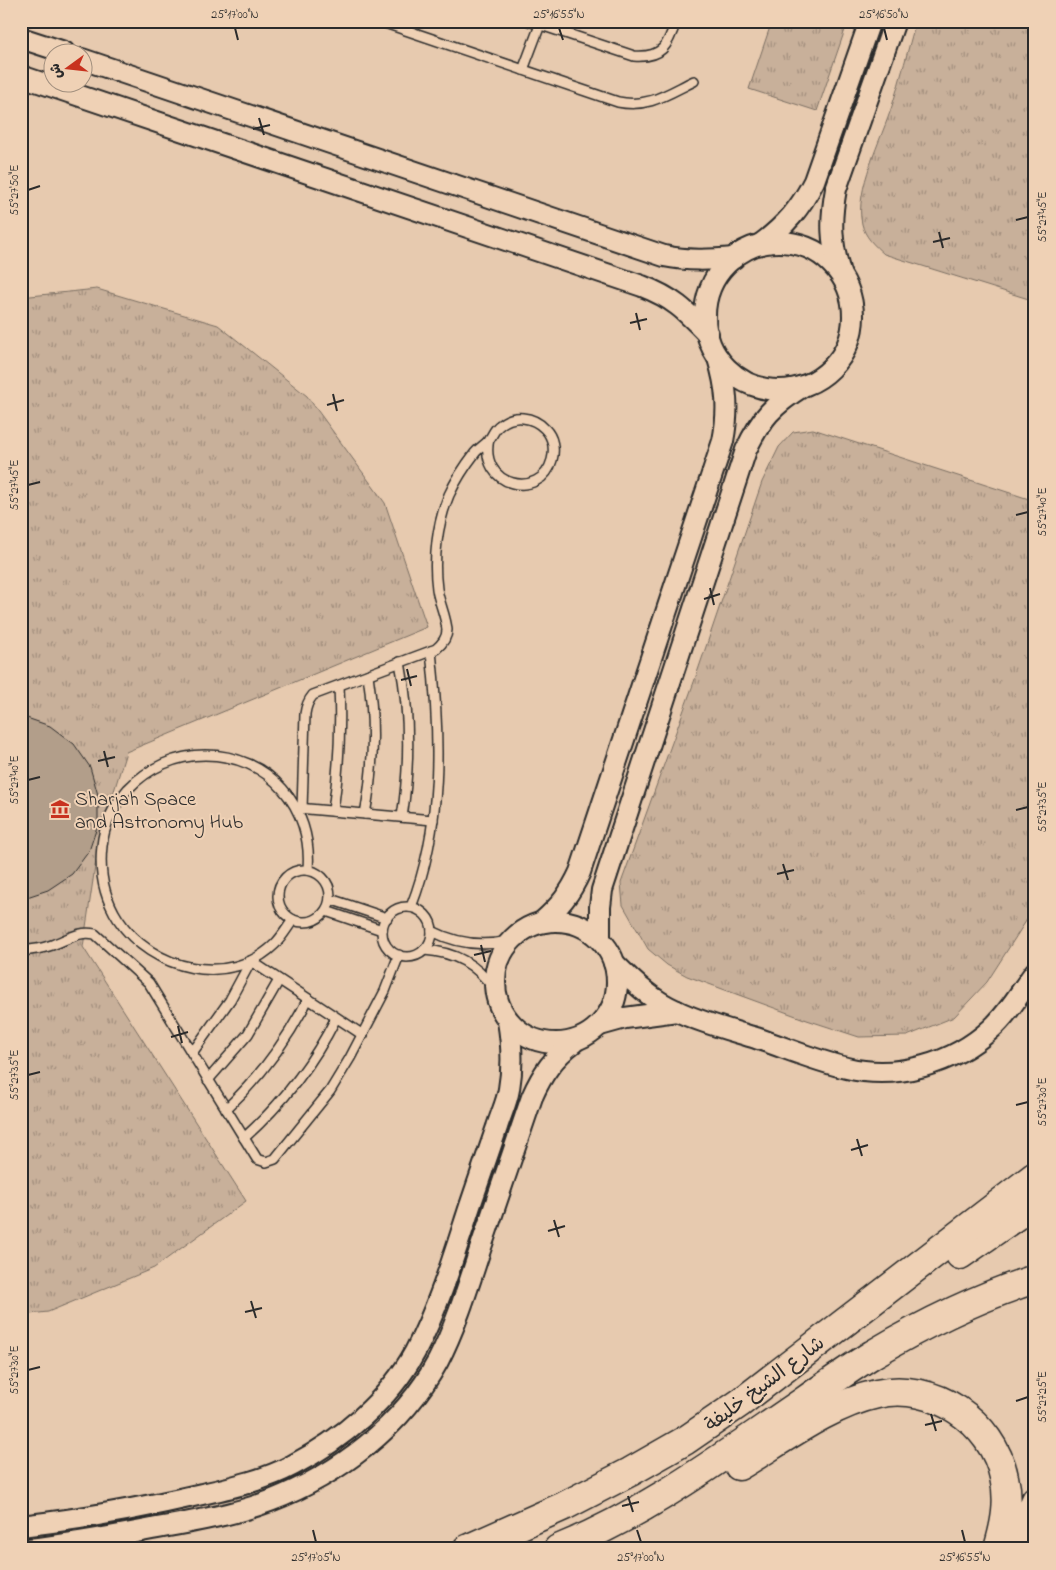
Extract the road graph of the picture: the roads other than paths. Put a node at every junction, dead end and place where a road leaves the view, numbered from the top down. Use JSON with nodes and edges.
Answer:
{"nodes":[{"id":1,"x":379,"y":21,"type":"edge"},
{"id":2,"x":529,"y":21,"type":"edge"},
{"id":3,"x":676,"y":21,"type":"edge"},
{"id":4,"x":870,"y":21,"type":"edge"},
{"id":5,"x":895,"y":21,"type":"edge"},
{"id":6,"x":540,"y":25,"type":"junction"},
{"id":7,"x":21,"y":38,"type":"edge"},
{"id":8,"x":42,"y":45,"type":"edge"},
{"id":9,"x":92,"y":62,"type":"edge"},
{"id":10,"x":523,"y":70,"type":"junction"},
{"id":11,"x":21,"y":76,"type":"edge"},
{"id":12,"x":694,"y":81,"type":"dead end"},
{"id":13,"x":760,"y":244,"type":"junction"},
{"id":14,"x":734,"y":258,"type":"junction"},
{"id":15,"x":840,"y":275,"type":"junction"},
{"id":16,"x":708,"y":334,"type":"junction"},
{"id":17,"x":718,"y":358,"type":"junction"},
{"id":18,"x":803,"y":386,"type":"junction"},
{"id":19,"x":489,"y":439,"type":"junction"},
{"id":20,"x":432,"y":650,"type":"junction"},
{"id":21,"x":400,"y":662,"type":"junction"},
{"id":22,"x":368,"y":675,"type":"junction"},
{"id":23,"x":339,"y":686,"type":"junction"},
{"id":24,"x":300,"y":808,"type":"junction"},
{"id":25,"x":333,"y":811,"type":"junction"},
{"id":26,"x":365,"y":814,"type":"junction"},
{"id":27,"x":402,"y":817,"type":"junction"},
{"id":28,"x":433,"y":820,"type":"junction"},
{"id":29,"x":308,"y":869,"type":"junction"},
{"id":30,"x":330,"y":899,"type":"junction"},
{"id":31,"x":411,"y":907,"type":"junction"},
{"id":32,"x":326,"y":910,"type":"junction"},
{"id":33,"x":387,"y":918,"type":"junction"},
{"id":34,"x":293,"y":920,"type":"junction"},
{"id":35,"x":542,"y":922,"type":"junction"},
{"id":36,"x":382,"y":930,"type":"junction"},
{"id":37,"x":432,"y":931,"type":"junction"},
{"id":38,"x":600,"y":940,"type":"junction"},
{"id":39,"x":509,"y":941,"type":"junction"},
{"id":40,"x":424,"y":950,"type":"junction"},
{"id":41,"x":21,"y":951,"type":"edge"},
{"id":42,"x":399,"y":956,"type":"junction"},
{"id":43,"x":250,"y":961,"type":"junction"},
{"id":44,"x":614,"y":963,"type":"junction"},
{"id":45,"x":1035,"y":972,"type":"edge"},
{"id":46,"x":279,"y":980,"type":"junction"},
{"id":47,"x":494,"y":989,"type":"junction"},
{"id":48,"x":308,"y":999,"type":"junction"},
{"id":49,"x":677,"y":1011,"type":"junction"},
{"id":50,"x":336,"y":1018,"type":"junction"},
{"id":51,"x":508,"y":1021,"type":"junction"},
{"id":52,"x":600,"y":1025,"type":"junction"},
{"id":53,"x":363,"y":1035,"type":"junction"},
{"id":54,"x":574,"y":1042,"type":"junction"},
{"id":55,"x":192,"y":1053,"type":"junction"},
{"id":56,"x":208,"y":1080,"type":"junction"},
{"id":57,"x":226,"y":1109,"type":"junction"},
{"id":58,"x":244,"y":1138,"type":"junction"},
{"id":59,"x":1035,"y":1176,"type":"edge"},
{"id":60,"x":1035,"y":1203,"type":"edge"},
{"id":61,"x":1035,"y":1272,"type":"edge"},
{"id":62,"x":1024,"y":1283,"type":"edge"},
{"id":63,"x":786,"y":1366,"type":"junction"},
{"id":64,"x":685,"y":1482,"type":"junction"},
{"id":65,"x":1035,"y":1500,"type":"edge"},
{"id":66,"x":21,"y":1526,"type":"edge"},
{"id":67,"x":29,"y":1549,"type":"edge"},
{"id":68,"x":467,"y":1549,"type":"edge"},
{"id":69,"x":558,"y":1549,"type":"edge"},
{"id":70,"x":998,"y":1549,"type":"edge"},
{"id":71,"x":1013,"y":1549,"type":"edge"}],
"edges":[{"from":1,"to":10,"type":"lane"},
{"from":2,"to":6,"type":"lane"},
{"from":3,"to":6,"type":"lane"},
{"from":4,"to":13,"type":"street"},
{"from":5,"to":15,"type":"street"},
{"from":6,"to":10,"type":"lane"},
{"from":7,"to":8,"type":"street"},
{"from":9,"to":14,"type":"street"},
{"from":10,"to":12,"type":"lane"},
{"from":11,"to":16,"type":"street"},
{"from":13,"to":14,"type":"street"},
{"from":13,"to":15,"type":"street"},
{"from":14,"to":16,"type":"street"},
{"from":15,"to":18,"type":"street"},
{"from":16,"to":17,"type":"street"},
{"from":17,"to":18,"type":"street"},
{"from":17,"to":35,"type":"street"},
{"from":18,"to":38,"type":"street"},
{"from":19,"to":19,"type":"lane"},
{"from":19,"to":20,"type":"lane"},
{"from":20,"to":21,"type":"lane"},
{"from":20,"to":28,"type":"lane"},
{"from":21,"to":22,"type":"lane"},
{"from":21,"to":27,"type":"lane"},
{"from":22,"to":23,"type":"lane"},
{"from":22,"to":26,"type":"lane"},
{"from":23,"to":24,"type":"lane"},
{"from":23,"to":25,"type":"lane"},
{"from":24,"to":25,"type":"lane"},
{"from":24,"to":29,"type":"lane"},
{"from":24,"to":43,"type":"lane"},
{"from":25,"to":26,"type":"lane"},
{"from":26,"to":27,"type":"lane"},
{"from":27,"to":28,"type":"lane"},
{"from":28,"to":31,"type":"lane"},
{"from":29,"to":30,"type":"lane"},
{"from":29,"to":34,"type":"lane"},
{"from":30,"to":32,"type":"lane"},
{"from":30,"to":33,"type":"lane"},
{"from":31,"to":33,"type":"lane"},
{"from":31,"to":37,"type":"lane"},
{"from":32,"to":34,"type":"lane"},
{"from":32,"to":36,"type":"lane"},
{"from":33,"to":36,"type":"lane"},
{"from":34,"to":43,"type":"lane"},
{"from":35,"to":38,"type":"street"},
{"from":35,"to":39,"type":"street"},
{"from":36,"to":42,"type":"lane"},
{"from":37,"to":39,"type":"lane"},
{"from":37,"to":40,"type":"lane"},
{"from":38,"to":44,"type":"street"},
{"from":39,"to":47,"type":"street"},
{"from":40,"to":42,"type":"lane"},
{"from":40,"to":47,"type":"lane"},
{"from":41,"to":55,"type":"lane"},
{"from":42,"to":53,"type":"lane"},
{"from":43,"to":46,"type":"lane"},
{"from":43,"to":55,"type":"lane"},
{"from":44,"to":49,"type":"street"},
{"from":44,"to":52,"type":"street"},
{"from":45,"to":49,"type":"street"},
{"from":46,"to":48,"type":"lane"},
{"from":46,"to":56,"type":"lane"},
{"from":47,"to":51,"type":"street"},
{"from":48,"to":50,"type":"lane"},
{"from":48,"to":57,"type":"lane"},
{"from":49,"to":52,"type":"street"},
{"from":50,"to":53,"type":"lane"},
{"from":50,"to":58,"type":"lane"},
{"from":51,"to":54,"type":"street"},
{"from":51,"to":66,"type":"street"},
{"from":52,"to":54,"type":"street"},
{"from":53,"to":58,"type":"lane"},
{"from":54,"to":67,"type":"street"},
{"from":55,"to":56,"type":"lane"},
{"from":56,"to":57,"type":"lane"},
{"from":57,"to":58,"type":"lane"},
{"from":59,"to":63,"type":"highway","name":"شارع الشيخ خليفة"},
{"from":60,"to":63,"type":"highway"},
{"from":61,"to":62,"type":"highway","name":"شارع الشيخ خليفة"},
{"from":62,"to":64,"type":"highway","name":"شارع الشيخ خليفة"},
{"from":63,"to":68,"type":"highway","name":"شارع الشيخ خليفة"},
{"from":64,"to":69,"type":"highway","name":"شارع الشيخ خليفة"},
{"from":64,"to":70,"type":"highway"},
{"from":65,"to":71,"type":"main road"}]}
